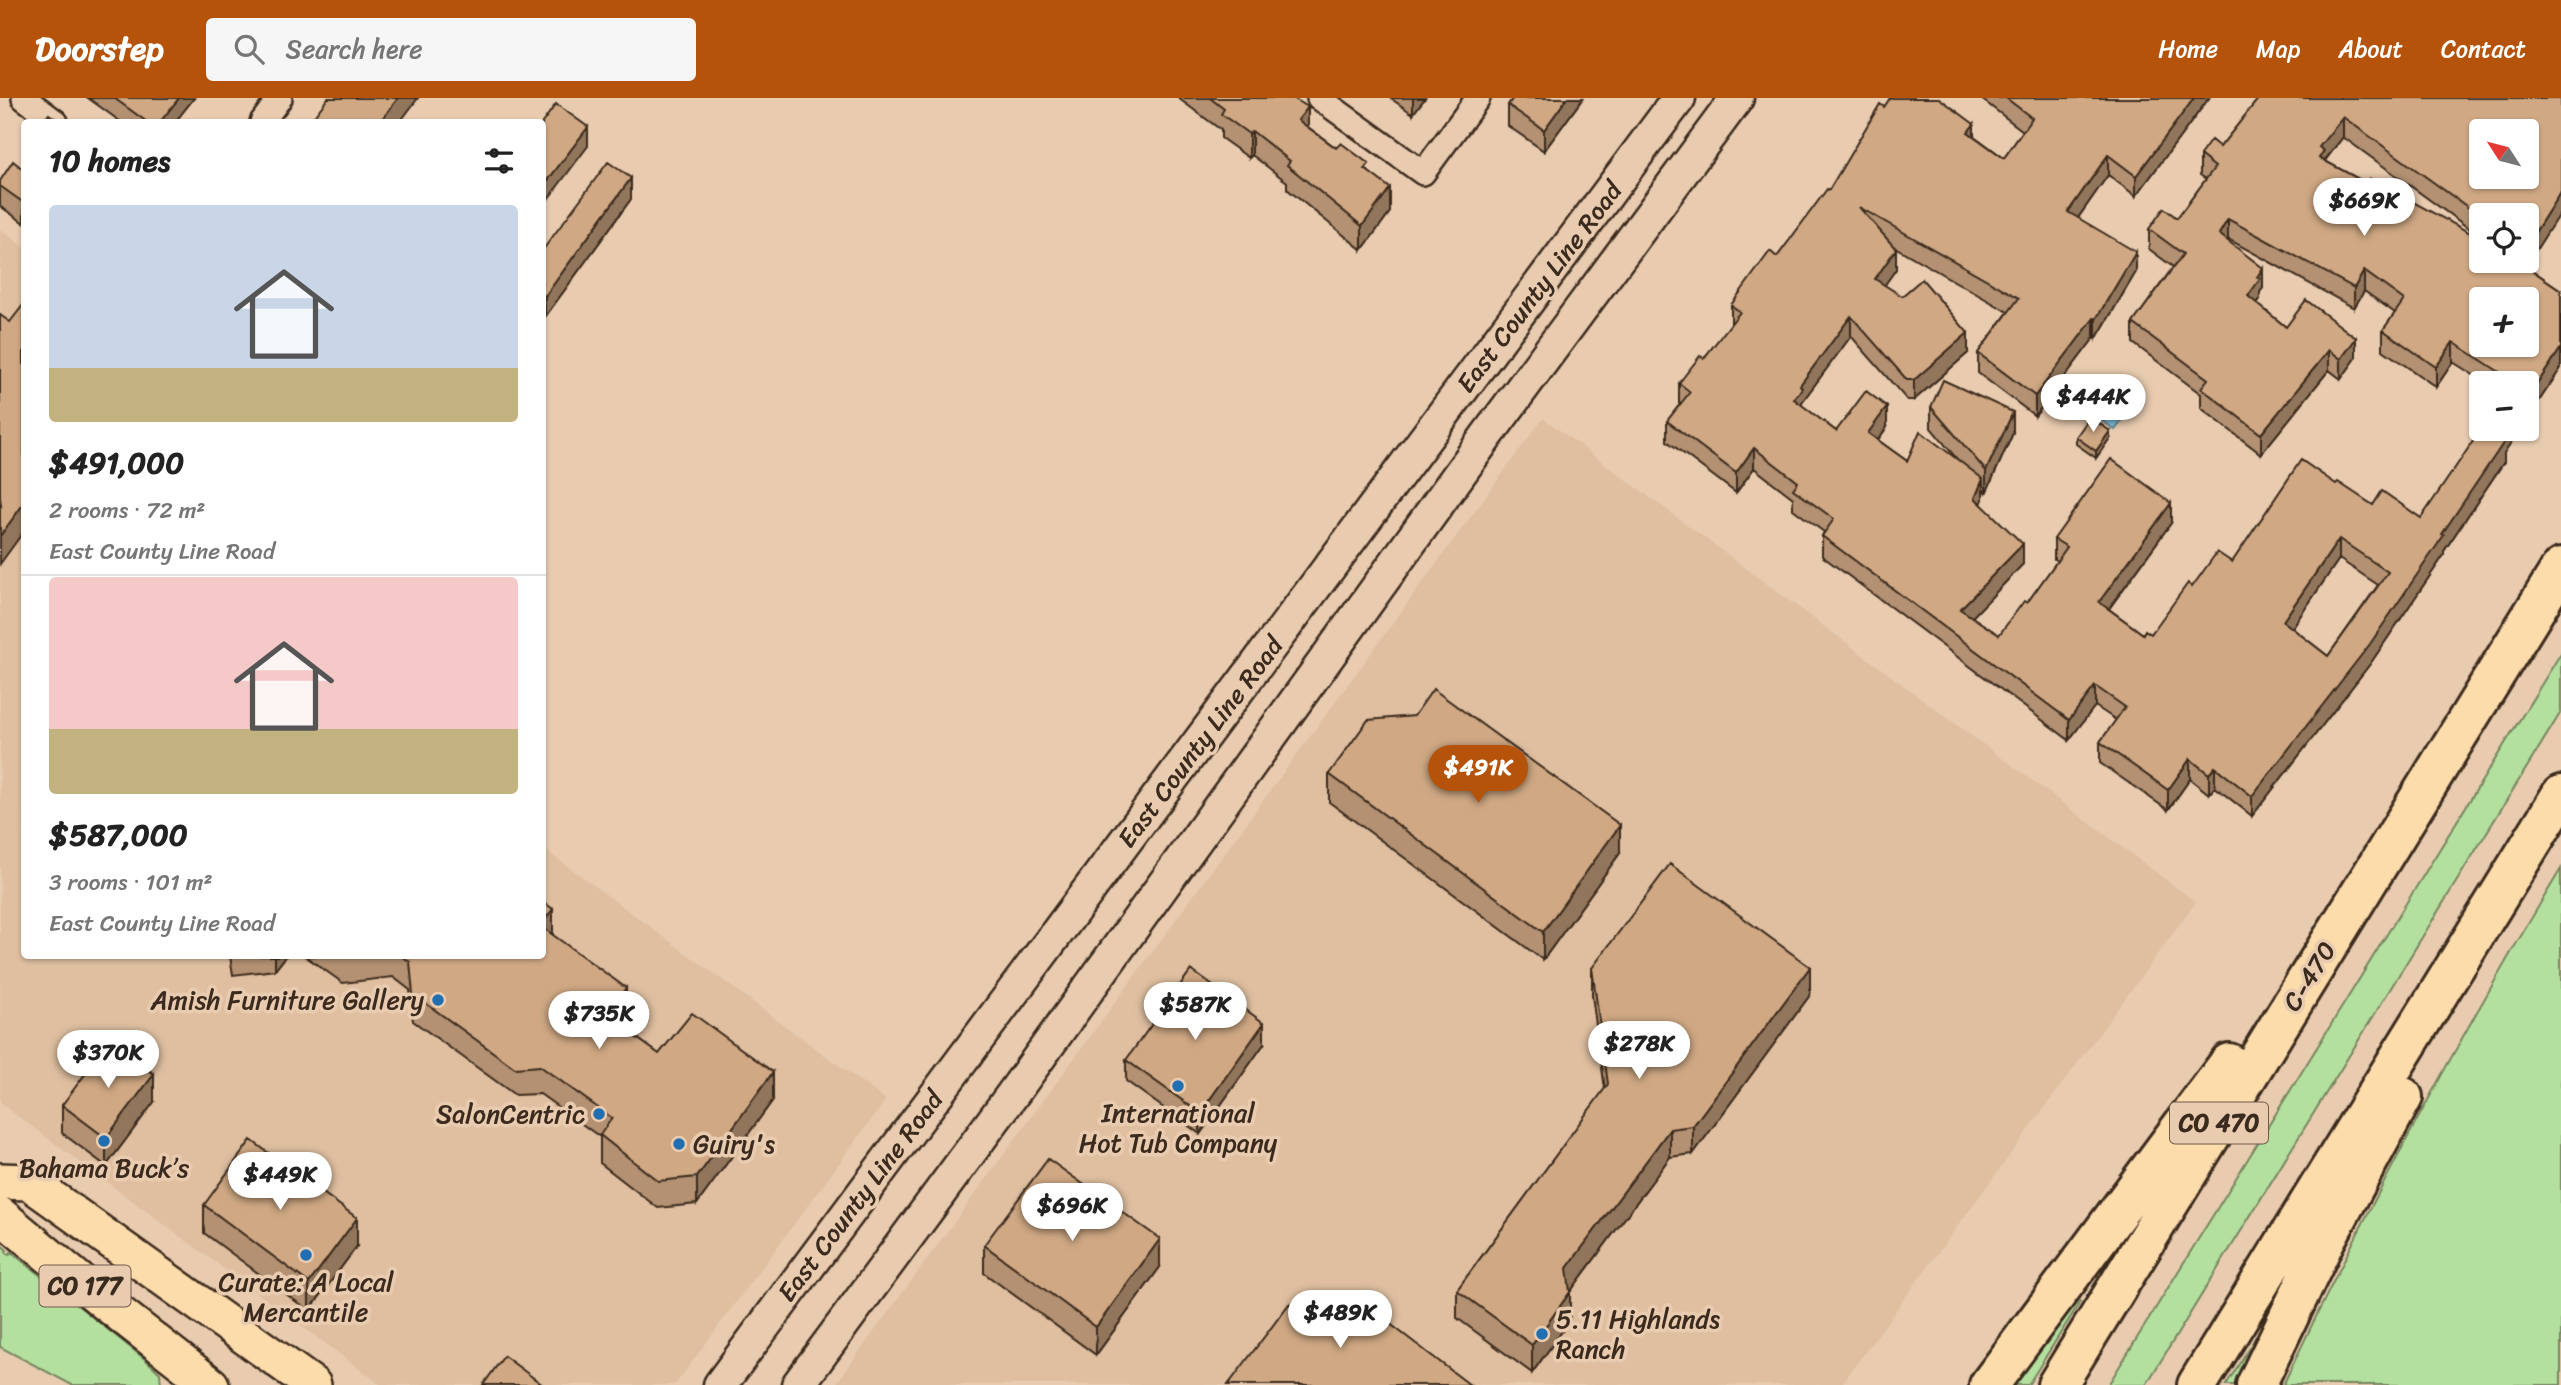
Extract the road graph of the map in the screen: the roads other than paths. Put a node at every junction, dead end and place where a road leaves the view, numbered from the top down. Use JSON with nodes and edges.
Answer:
{"nodes":[{"id":1,"x":24,"y":98,"type":"edge"},
{"id":2,"x":280,"y":98,"type":"edge"},
{"id":3,"x":1319,"y":98,"type":"edge"},
{"id":4,"x":1478,"y":98,"type":"edge"},
{"id":5,"x":1679,"y":98,"type":"edge"},
{"id":6,"x":1737,"y":98,"type":"edge"},
{"id":7,"x":52,"y":119,"type":"edge"},
{"id":8,"x":264,"y":119,"type":"edge"},
{"id":9,"x":2561,"y":568,"type":"edge"},
{"id":10,"x":2561,"y":794,"type":"edge"},
{"id":11,"x":2535,"y":836,"type":"junction"},
{"id":12,"x":2380,"y":861,"type":"junction"},
{"id":13,"x":0,"y":1181,"type":"edge"},
{"id":14,"x":0,"y":1215,"type":"edge"},
{"id":15,"x":211,"y":1385,"type":"edge"},
{"id":16,"x":313,"y":1385,"type":"edge"},
{"id":17,"x":720,"y":1385,"type":"edge"},
{"id":18,"x":798,"y":1385,"type":"edge"},
{"id":19,"x":1989,"y":1385,"type":"edge"},
{"id":20,"x":2057,"y":1385,"type":"edge"},
{"id":21,"x":2197,"y":1385,"type":"edge"},
{"id":22,"x":2256,"y":1385,"type":"edge"}],
"edges":[{"from":1,"to":7,"type":"street"},
{"from":2,"to":8,"type":"street"},
{"from":3,"to":4,"type":"street"},
{"from":5,"to":17,"type":"main road","name":"East County Line Road"},
{"from":6,"to":18,"type":"main road","name":"East County Line Road"},
{"from":9,"to":12,"type":"highway","name":"C-470","number":"CO 470"},
{"from":10,"to":11,"type":"highway"},
{"from":11,"to":21,"type":"highway"},
{"from":11,"to":22,"type":"highway"},
{"from":12,"to":19,"type":"highway"},
{"from":12,"to":20,"type":"highway","name":"C-470","number":"CO 470"},
{"from":13,"to":16,"type":"main road","number":"CO 177"},
{"from":14,"to":15,"type":"main road","number":"CO 177"}]}
